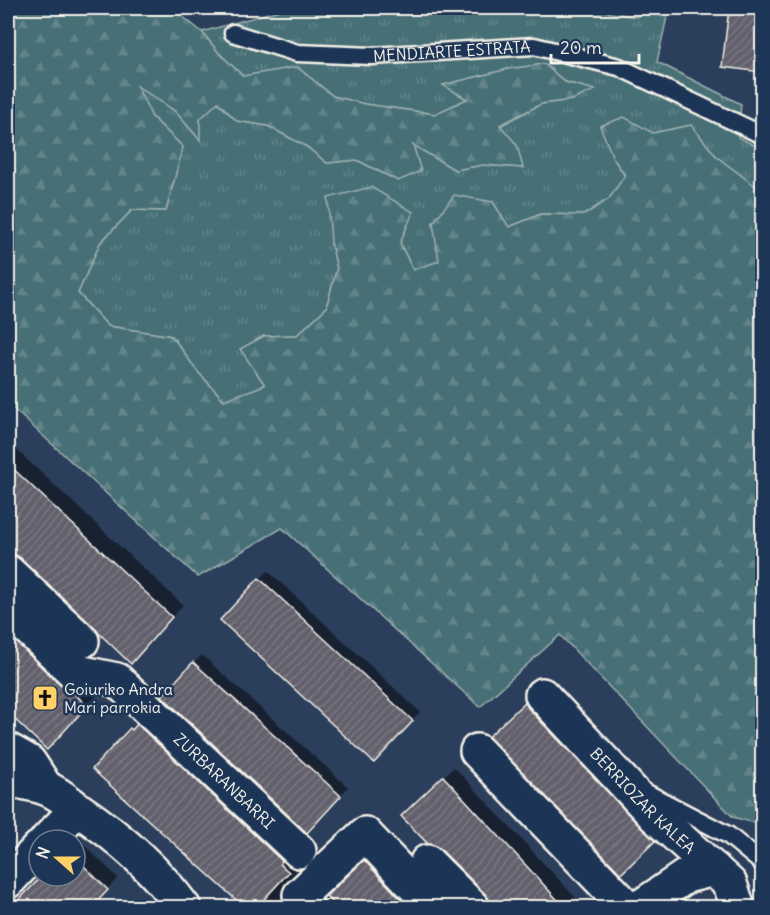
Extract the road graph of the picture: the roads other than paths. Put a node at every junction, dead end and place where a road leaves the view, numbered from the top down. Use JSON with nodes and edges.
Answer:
{"nodes":[{"id":1,"x":233,"y":33,"type":"dead end"},
{"id":2,"x":762,"y":135,"type":"edge"},
{"id":3,"x":8,"y":572,"type":"edge"},
{"id":4,"x":8,"y":609,"type":"edge"},
{"id":5,"x":82,"y":640,"type":"dead end"},
{"id":6,"x":542,"y":695,"type":"dead end"},
{"id":7,"x":8,"y":750,"type":"edge"},
{"id":8,"x":477,"y":751,"type":"dead end"},
{"id":9,"x":8,"y":780,"type":"edge"},
{"id":10,"x":622,"y":781,"type":"junction"},
{"id":11,"x":46,"y":788,"type":"junction"},
{"id":12,"x":78,"y":809,"type":"junction"},
{"id":13,"x":59,"y":828,"type":"edge"},
{"id":14,"x":299,"y":851,"type":"dead end"},
{"id":15,"x":27,"y":861,"type":"edge"},
{"id":16,"x":427,"y":862,"type":"dead end"},
{"id":17,"x":762,"y":863,"type":"edge"},
{"id":18,"x":714,"y":869,"type":"junction"},
{"id":19,"x":8,"y":881,"type":"edge"},
{"id":20,"x":184,"y":908,"type":"edge"},
{"id":21,"x":307,"y":908,"type":"edge"},
{"id":22,"x":435,"y":908,"type":"edge"},
{"id":23,"x":473,"y":908,"type":"edge"},
{"id":24,"x":633,"y":908,"type":"edge"},
{"id":25,"x":639,"y":908,"type":"edge"},
{"id":26,"x":738,"y":908,"type":"edge"}],
"edges":[{"from":1,"to":2,"type":"lane","name":"MENDIARTE ESTRATA"},
{"from":3,"to":5,"type":"street"},
{"from":4,"to":14,"type":"street","name":"ZURBARANBARRI"},
{"from":6,"to":10,"type":"street","name":"BERRIOZAR KALEA"},
{"from":7,"to":11,"type":"street"},
{"from":8,"to":24,"type":"street"},
{"from":9,"to":11,"type":"street"},
{"from":10,"to":17,"type":"lane"},
{"from":10,"to":18,"type":"street","name":"BERRIOZAR KALEA"},
{"from":11,"to":12,"type":"street"},
{"from":12,"to":13,"type":"street"},
{"from":12,"to":20,"type":"street"},
{"from":15,"to":19,"type":"street"},
{"from":16,"to":23,"type":"street"},
{"from":18,"to":25,"type":"street"},
{"from":18,"to":26,"type":"street","name":"BERRIOZAR KALEA"},
{"from":21,"to":22,"type":"street"}]}
